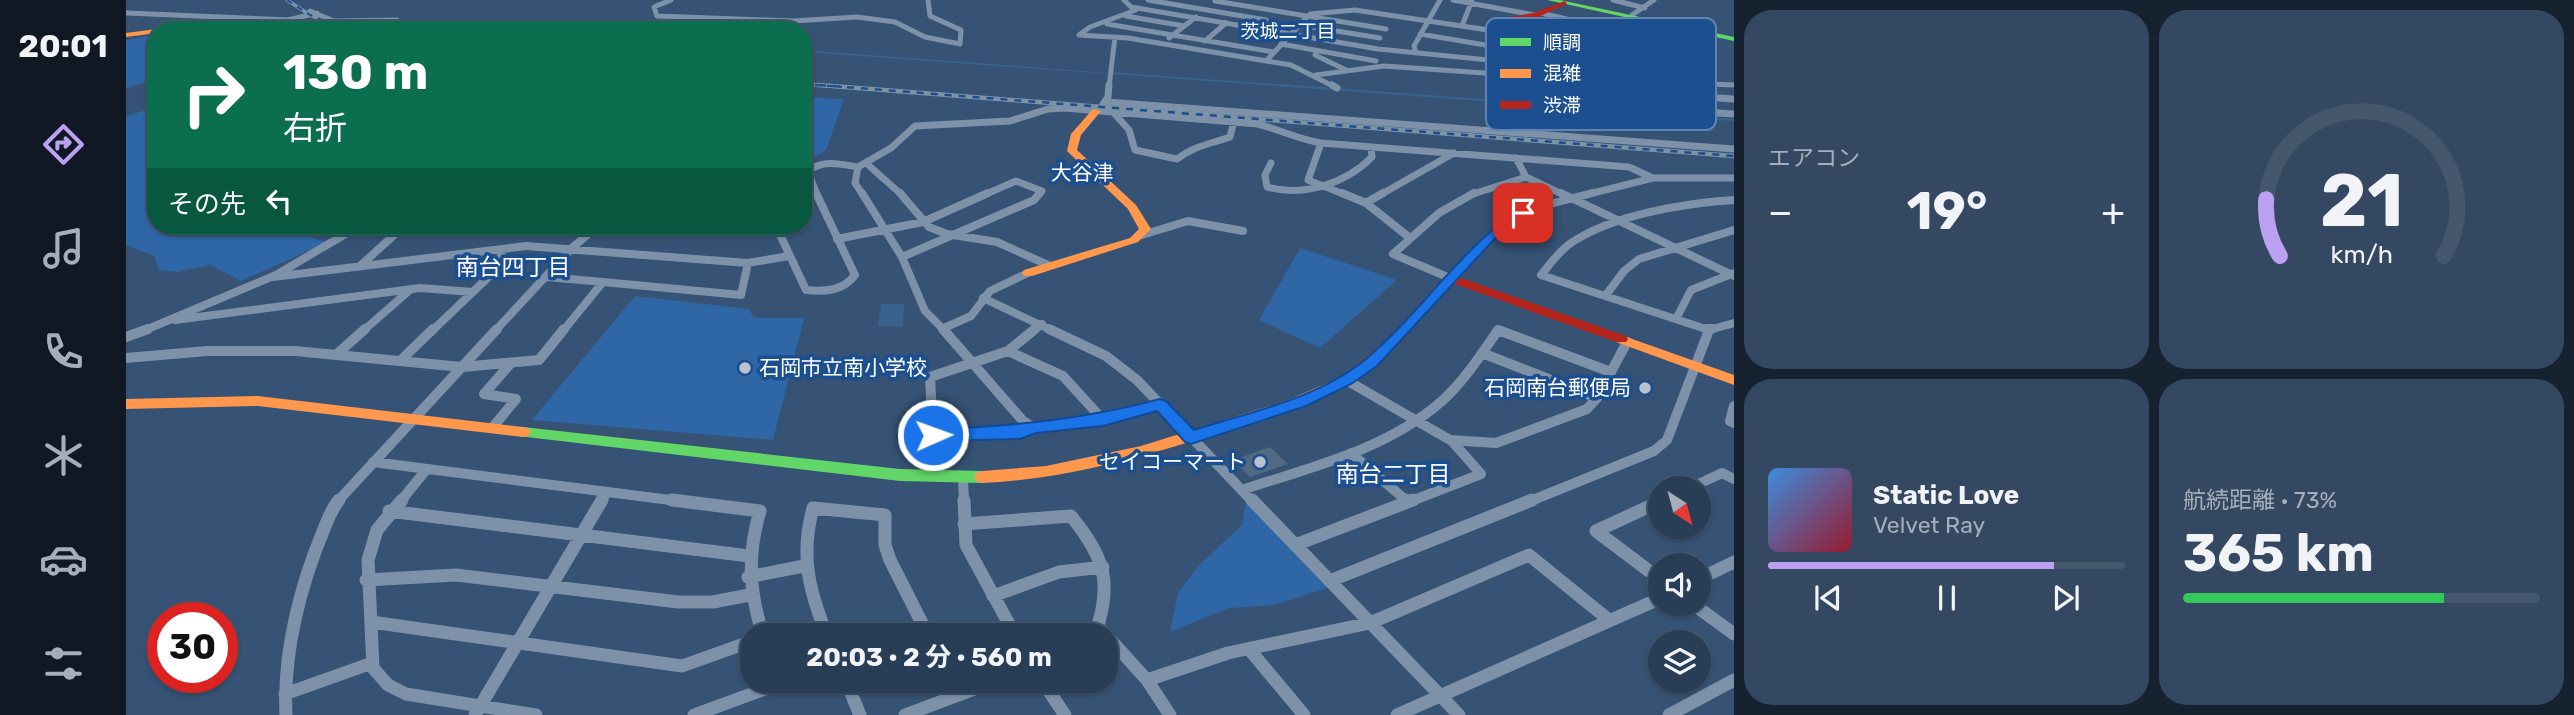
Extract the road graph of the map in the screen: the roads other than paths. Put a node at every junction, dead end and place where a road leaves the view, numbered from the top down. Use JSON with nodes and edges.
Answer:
{"nodes":[{"id":1,"x":671,"y":0,"type":"edge"},
{"id":2,"x":929,"y":0,"type":"edge"},
{"id":3,"x":1124,"y":0,"type":"edge"},
{"id":4,"x":1148,"y":0,"type":"edge"},
{"id":5,"x":1440,"y":0,"type":"edge"},
{"id":6,"x":1453,"y":0,"type":"edge"},
{"id":7,"x":1550,"y":0,"type":"edge"},
{"id":8,"x":1613,"y":0,"type":"edge"},
{"id":9,"x":1654,"y":0,"type":"edge"},
{"id":10,"x":1216,"y":1,"type":"edge"},
{"id":11,"x":1473,"y":1,"type":"edge"},
{"id":12,"x":1247,"y":3,"type":"edge"},
{"id":13,"x":1337,"y":3,"type":"dead end"},
{"id":14,"x":1567,"y":3,"type":"junction"},
{"id":15,"x":1131,"y":7,"type":"junction"},
{"id":16,"x":1645,"y":8,"type":"junction"},
{"id":17,"x":1205,"y":10,"type":"junction"},
{"id":18,"x":1330,"y":10,"type":"junction"},
{"id":19,"x":1362,"y":10,"type":"junction"},
{"id":20,"x":1275,"y":11,"type":"junction"},
{"id":21,"x":126,"y":13,"type":"edge"},
{"id":22,"x":1538,"y":14,"type":"junction"},
{"id":23,"x":1632,"y":15,"type":"junction"},
{"id":24,"x":1126,"y":16,"type":"junction"},
{"id":25,"x":1307,"y":16,"type":"junction"},
{"id":26,"x":1395,"y":16,"type":"junction"},
{"id":27,"x":1194,"y":18,"type":"junction"},
{"id":28,"x":1517,"y":18,"type":"edge"},
{"id":29,"x":1557,"y":18,"type":"edge"},
{"id":30,"x":1645,"y":18,"type":"edge"},
{"id":31,"x":290,"y":20,"type":"junction"},
{"id":32,"x":397,"y":20,"type":"dead end"},
{"id":33,"x":1266,"y":20,"type":"junction"},
{"id":34,"x":286,"y":21,"type":"edge"},
{"id":35,"x":1428,"y":21,"type":"junction"},
{"id":36,"x":1226,"y":23,"type":"junction"},
{"id":37,"x":1353,"y":23,"type":"junction"},
{"id":38,"x":1106,"y":24,"type":"junction"},
{"id":39,"x":1299,"y":25,"type":"junction"},
{"id":40,"x":1184,"y":26,"type":"junction"},
{"id":41,"x":1462,"y":26,"type":"junction"},
{"id":42,"x":1257,"y":29,"type":"junction"},
{"id":43,"x":1386,"y":29,"type":"junction"},
{"id":44,"x":1486,"y":30,"type":"edge"},
{"id":45,"x":147,"y":32,"type":"edge"},
{"id":46,"x":1290,"y":34,"type":"junction"},
{"id":47,"x":1420,"y":34,"type":"junction"},
{"id":48,"x":126,"y":35,"type":"edge"},
{"id":49,"x":1716,"y":35,"type":"edge"},
{"id":50,"x":1172,"y":36,"type":"junction"},
{"id":51,"x":1115,"y":37,"type":"junction"},
{"id":52,"x":1380,"y":38,"type":"junction"},
{"id":53,"x":1734,"y":39,"type":"edge"},
{"id":54,"x":1456,"y":40,"type":"junction"},
{"id":55,"x":1205,"y":41,"type":"junction"},
{"id":56,"x":1281,"y":44,"type":"junction"},
{"id":57,"x":1161,"y":45,"type":"junction"},
{"id":58,"x":1239,"y":46,"type":"junction"},
{"id":59,"x":1378,"y":50,"type":"junction"},
{"id":60,"x":1486,"y":50,"type":"edge"},
{"id":61,"x":1317,"y":51,"type":"junction"},
{"id":62,"x":1274,"y":52,"type":"junction"},
{"id":63,"x":1416,"y":53,"type":"junction"},
{"id":64,"x":1486,"y":55,"type":"edge"},
{"id":65,"x":1454,"y":57,"type":"junction"},
{"id":66,"x":1266,"y":61,"type":"junction"},
{"id":67,"x":1376,"y":61,"type":"junction"},
{"id":68,"x":1384,"y":65,"type":"junction"},
{"id":69,"x":1346,"y":71,"type":"junction"},
{"id":70,"x":1486,"y":73,"type":"edge"},
{"id":71,"x":1316,"y":76,"type":"junction"},
{"id":72,"x":1716,"y":84,"type":"edge"},
{"id":73,"x":1734,"y":85,"type":"edge"},
{"id":74,"x":1337,"y":88,"type":"dead end"},
{"id":75,"x":1716,"y":98,"type":"edge"},
{"id":76,"x":1734,"y":99,"type":"edge"},
{"id":77,"x":1101,"y":107,"type":"junction"},
{"id":78,"x":1113,"y":112,"type":"junction"},
{"id":79,"x":1716,"y":113,"type":"edge"},
{"id":80,"x":1734,"y":114,"type":"edge"},
{"id":81,"x":1234,"y":121,"type":"junction"},
{"id":82,"x":1522,"y":130,"type":"edge"},
{"id":83,"x":1526,"y":134,"type":"junction"},
{"id":84,"x":1321,"y":143,"type":"junction"},
{"id":85,"x":1371,"y":147,"type":"junction"},
{"id":86,"x":1734,"y":149,"type":"edge"},
{"id":87,"x":1455,"y":153,"type":"junction"},
{"id":88,"x":1516,"y":158,"type":"junction"},
{"id":89,"x":1271,"y":163,"type":"dead end"},
{"id":90,"x":862,"y":165,"type":"junction"},
{"id":91,"x":812,"y":168,"type":"edge"},
{"id":92,"x":1526,"y":177,"type":"junction"},
{"id":93,"x":1653,"y":178,"type":"junction"},
{"id":94,"x":1734,"y":178,"type":"edge"},
{"id":95,"x":812,"y":181,"type":"edge"},
{"id":96,"x":1321,"y":186,"type":"junction"},
{"id":97,"x":1572,"y":198,"type":"junction"},
{"id":98,"x":1734,"y":200,"type":"edge"},
{"id":99,"x":1366,"y":203,"type":"junction"},
{"id":100,"x":923,"y":222,"type":"junction"},
{"id":101,"x":1622,"y":223,"type":"junction"},
{"id":102,"x":1734,"y":230,"type":"edge"},
{"id":103,"x":886,"y":231,"type":"junction"},
{"id":104,"x":1243,"y":231,"type":"dead end"},
{"id":105,"x":344,"y":235,"type":"edge"},
{"id":106,"x":394,"y":235,"type":"edge"},
{"id":107,"x":587,"y":235,"type":"edge"},
{"id":108,"x":780,"y":235,"type":"edge"},
{"id":109,"x":956,"y":235,"type":"junction"},
{"id":110,"x":1142,"y":235,"type":"junction"},
{"id":111,"x":1410,"y":238,"type":"junction"},
{"id":112,"x":836,"y":239,"type":"junction"},
{"id":113,"x":573,"y":247,"type":"junction"},
{"id":114,"x":1674,"y":247,"type":"junction"},
{"id":115,"x":502,"y":250,"type":"junction"},
{"id":116,"x":789,"y":256,"type":"junction"},
{"id":117,"x":902,"y":257,"type":"junction"},
{"id":118,"x":748,"y":263,"type":"junction"},
{"id":119,"x":1048,"y":265,"type":"junction"},
{"id":120,"x":359,"y":266,"type":"junction"},
{"id":121,"x":1028,"y":273,"type":"joint"},
{"id":122,"x":1733,"y":274,"type":"edge"},
{"id":123,"x":273,"y":277,"type":"junction"},
{"id":124,"x":547,"y":277,"type":"junction"},
{"id":125,"x":1450,"y":278,"type":"junction"},
{"id":126,"x":603,"y":282,"type":"junction"},
{"id":127,"x":411,"y":289,"type":"junction"},
{"id":128,"x":473,"y":292,"type":"junction"},
{"id":129,"x":1606,"y":295,"type":"junction"},
{"id":130,"x":983,"y":298,"type":"junction"},
{"id":131,"x":1676,"y":319,"type":"junction"},
{"id":132,"x":175,"y":320,"type":"junction"},
{"id":133,"x":1734,"y":323,"type":"edge"},
{"id":134,"x":1042,"y":324,"type":"junction"},
{"id":135,"x":944,"y":328,"type":"junction"},
{"id":136,"x":1709,"y":330,"type":"junction"},
{"id":137,"x":126,"y":337,"type":"edge"},
{"id":138,"x":1627,"y":342,"type":"junction"},
{"id":139,"x":1008,"y":351,"type":"junction"},
{"id":140,"x":1482,"y":353,"type":"junction"},
{"id":141,"x":336,"y":355,"type":"junction"},
{"id":142,"x":126,"y":358,"type":"edge"},
{"id":143,"x":400,"y":361,"type":"junction"},
{"id":144,"x":974,"y":361,"type":"junction"},
{"id":145,"x":511,"y":363,"type":"junction"},
{"id":146,"x":1696,"y":366,"type":"junction"},
{"id":147,"x":462,"y":367,"type":"junction"},
{"id":148,"x":1611,"y":372,"type":"junction"},
{"id":149,"x":1346,"y":380,"type":"junction"},
{"id":150,"x":1734,"y":380,"type":"edge"},
{"id":151,"x":1598,"y":398,"type":"junction"},
{"id":152,"x":126,"y":404,"type":"edge"},
{"id":153,"x":1160,"y":405,"type":"junction"},
{"id":154,"x":1734,"y":406,"type":"edge"},
{"id":155,"x":414,"y":419,"type":"junction"},
{"id":156,"x":1415,"y":420,"type":"junction"},
{"id":157,"x":1103,"y":421,"type":"junction"},
{"id":158,"x":1734,"y":423,"type":"edge"},
{"id":159,"x":1033,"y":427,"type":"junction"},
{"id":160,"x":493,"y":428,"type":"junction"},
{"id":161,"x":1191,"y":438,"type":"junction"},
{"id":162,"x":1450,"y":440,"type":"junction"},
{"id":163,"x":1351,"y":453,"type":"junction"},
{"id":164,"x":373,"y":462,"type":"junction"},
{"id":165,"x":426,"y":470,"type":"junction"},
{"id":166,"x":1712,"y":478,"type":"edge"},
{"id":167,"x":963,"y":479,"type":"junction"},
{"id":168,"x":1734,"y":479,"type":"edge"},
{"id":169,"x":1242,"y":490,"type":"junction"},
{"id":170,"x":606,"y":493,"type":"junction"},
{"id":171,"x":1408,"y":502,"type":"junction"},
{"id":172,"x":1648,"y":508,"type":"edge"},
{"id":173,"x":389,"y":511,"type":"junction"},
{"id":174,"x":964,"y":524,"type":"junction"},
{"id":175,"x":580,"y":537,"type":"junction"},
{"id":176,"x":1295,"y":545,"type":"junction"},
{"id":177,"x":749,"y":556,"type":"junction"},
{"id":178,"x":1734,"y":562,"type":"edge"},
{"id":179,"x":804,"y":566,"type":"junction"},
{"id":180,"x":1103,"y":567,"type":"junction"},
{"id":181,"x":1648,"y":570,"type":"edge"},
{"id":182,"x":1711,"y":573,"type":"edge"},
{"id":183,"x":748,"y":577,"type":"junction"},
{"id":184,"x":1332,"y":579,"type":"junction"},
{"id":185,"x":366,"y":580,"type":"junction"},
{"id":186,"x":551,"y":586,"type":"junction"},
{"id":187,"x":750,"y":595,"type":"junction"},
{"id":188,"x":993,"y":596,"type":"junction"},
{"id":189,"x":1648,"y":604,"type":"edge"},
{"id":190,"x":1709,"y":616,"type":"edge"},
{"id":191,"x":1609,"y":620,"type":"junction"},
{"id":192,"x":371,"y":622,"type":"junction"},
{"id":193,"x":759,"y":623,"type":"edge"},
{"id":194,"x":822,"y":623,"type":"edge"},
{"id":195,"x":922,"y":623,"type":"edge"},
{"id":196,"x":1009,"y":623,"type":"edge"},
{"id":197,"x":1099,"y":623,"type":"edge"},
{"id":198,"x":1370,"y":623,"type":"junction"},
{"id":199,"x":1734,"y":634,"type":"edge"},
{"id":200,"x":517,"y":643,"type":"junction"},
{"id":201,"x":740,"y":645,"type":"edge"},
{"id":202,"x":1249,"y":649,"type":"junction"},
{"id":203,"x":1118,"y":652,"type":"edge"},
{"id":204,"x":372,"y":663,"type":"junction"},
{"id":205,"x":1147,"y":680,"type":"junction"},
{"id":206,"x":1734,"y":680,"type":"edge"},
{"id":207,"x":753,"y":693,"type":"edge"},
{"id":208,"x":851,"y":693,"type":"edge"},
{"id":209,"x":944,"y":693,"type":"edge"},
{"id":210,"x":1050,"y":693,"type":"edge"},
{"id":211,"x":285,"y":694,"type":"junction"},
{"id":212,"x":1440,"y":695,"type":"junction"},
{"id":213,"x":477,"y":710,"type":"edge"},
{"id":214,"x":286,"y":715,"type":"edge"},
{"id":215,"x":536,"y":715,"type":"edge"},
{"id":216,"x":694,"y":715,"type":"edge"},
{"id":217,"x":860,"y":715,"type":"edge"},
{"id":218,"x":905,"y":715,"type":"edge"},
{"id":219,"x":1065,"y":715,"type":"edge"},
{"id":220,"x":1170,"y":715,"type":"edge"},
{"id":221,"x":1304,"y":715,"type":"edge"},
{"id":222,"x":1397,"y":715,"type":"edge"},
{"id":223,"x":1459,"y":715,"type":"edge"},
{"id":224,"x":1669,"y":715,"type":"edge"}],
"edges":[{"from":1,"to":2,"type":"street"},
{"from":3,"to":15,"type":"street"},
{"from":4,"to":17,"type":"street"},
{"from":5,"to":35,"type":"street"},
{"from":6,"to":11,"type":"street"},
{"from":7,"to":14,"type":"street"},
{"from":8,"to":16,"type":"street"},
{"from":9,"to":16,"type":"street"},
{"from":10,"to":12,"type":"street"},
{"from":10,"to":17,"type":"street"},
{"from":11,"to":22,"type":"street"},
{"from":11,"to":41,"type":"street"},
{"from":12,"to":20,"type":"street"},
{"from":13,"to":18,"type":"street"},
{"from":14,"to":22,"type":"street"},
{"from":14,"to":23,"type":"street"},
{"from":15,"to":24,"type":"street"},
{"from":15,"to":27,"type":"street"},
{"from":16,"to":23,"type":"street"},
{"from":17,"to":27,"type":"street"},
{"from":17,"to":33,"type":"street"},
{"from":18,"to":19,"type":"street"},
{"from":18,"to":25,"type":"street"},
{"from":19,"to":26,"type":"street"},
{"from":19,"to":37,"type":"street"},
{"from":20,"to":25,"type":"street"},
{"from":20,"to":33,"type":"street"},
{"from":21,"to":31,"type":"street"},
{"from":22,"to":28,"type":"street"},
{"from":22,"to":29,"type":"street"},
{"from":23,"to":30,"type":"street"},
{"from":24,"to":38,"type":"street"},
{"from":24,"to":40,"type":"street"},
{"from":25,"to":37,"type":"street"},
{"from":25,"to":39,"type":"street"},
{"from":26,"to":35,"type":"street"},
{"from":26,"to":43,"type":"street"},
{"from":27,"to":36,"type":"street"},
{"from":27,"to":40,"type":"street"},
{"from":31,"to":32,"type":"street"},
{"from":31,"to":34,"type":"street"},
{"from":33,"to":42,"type":"street"},
{"from":35,"to":41,"type":"street"},
{"from":35,"to":47,"type":"street"},
{"from":36,"to":42,"type":"street"},
{"from":36,"to":55,"type":"street"},
{"from":37,"to":43,"type":"street"},
{"from":38,"to":50,"type":"street"},
{"from":38,"to":51,"type":"street"},
{"from":39,"to":46,"type":"street"},
{"from":39,"to":52,"type":"street"},
{"from":40,"to":50,"type":"street"},
{"from":41,"to":44,"type":"street"},
{"from":42,"to":46,"type":"street"},
{"from":42,"to":58,"type":"street"},
{"from":43,"to":52,"type":"street"},
{"from":45,"to":48,"type":"street"},
{"from":46,"to":56,"type":"street"},
{"from":46,"to":59,"type":"street"},
{"from":47,"to":54,"type":"street"},
{"from":47,"to":63,"type":"street"},
{"from":49,"to":53,"type":"street"},
{"from":50,"to":55,"type":"street"},
{"from":50,"to":57,"type":"street"},
{"from":51,"to":57,"type":"street"},
{"from":51,"to":77,"type":"street"},
{"from":52,"to":59,"type":"street"},
{"from":54,"to":60,"type":"street"},
{"from":54,"to":65,"type":"street"},
{"from":55,"to":58,"type":"street"},
{"from":56,"to":61,"type":"street"},
{"from":56,"to":62,"type":"street"},
{"from":57,"to":66,"type":"street"},
{"from":58,"to":62,"type":"street"},
{"from":59,"to":63,"type":"street"},
{"from":59,"to":67,"type":"street"},
{"from":61,"to":67,"type":"street"},
{"from":61,"to":69,"type":"street"},
{"from":62,"to":66,"type":"street"},
{"from":63,"to":65,"type":"street"},
{"from":64,"to":65,"type":"street"},
{"from":66,"to":71,"type":"street"},
{"from":67,"to":68,"type":"street"},
{"from":68,"to":69,"type":"street"},
{"from":68,"to":70,"type":"street"},
{"from":69,"to":71,"type":"street"},
{"from":71,"to":74,"type":"street"},
{"from":72,"to":73,"type":"street"},
{"from":75,"to":76,"type":"street"},
{"from":77,"to":78,"type":"street"},
{"from":77,"to":83,"type":"street"},
{"from":77,"to":90,"type":"street"},
{"from":77,"to":110,"type":"street"},
{"from":78,"to":81,"type":"street"},
{"from":78,"to":81,"type":"street"},
{"from":79,"to":80,"type":"street"},
{"from":81,"to":84,"type":"street"},
{"from":82,"to":83,"type":"street"},
{"from":83,"to":86,"type":"street"},
{"from":84,"to":85,"type":"street"},
{"from":84,"to":96,"type":"street"},
{"from":85,"to":87,"type":"street"},
{"from":85,"to":96,"type":"street"},
{"from":87,"to":88,"type":"street"},
{"from":87,"to":99,"type":"street"},
{"from":88,"to":92,"type":"street"},
{"from":88,"to":93,"type":"street"},
{"from":89,"to":96,"type":"street"},
{"from":90,"to":91,"type":"street"},
{"from":90,"to":100,"type":"street"},
{"from":90,"to":103,"type":"street"},
{"from":92,"to":97,"type":"street"},
{"from":92,"to":111,"type":"street"},
{"from":93,"to":94,"type":"street"},
{"from":93,"to":97,"type":"street"},
{"from":95,"to":112,"type":"street"},
{"from":96,"to":99,"type":"street"},
{"from":97,"to":101,"type":"street"},
{"from":97,"to":125,"type":"street"},
{"from":98,"to":101,"type":"street"},
{"from":99,"to":111,"type":"street"},
{"from":100,"to":103,"type":"street"},
{"from":100,"to":109,"type":"street"},
{"from":100,"to":109,"type":"street"},
{"from":101,"to":114,"type":"street"},
{"from":101,"to":129,"type":"street"},
{"from":102,"to":114,"type":"street"},
{"from":103,"to":112,"type":"street"},
{"from":103,"to":117,"type":"street"},
{"from":104,"to":110,"type":"street"},
{"from":105,"to":123,"type":"street"},
{"from":106,"to":120,"type":"street"},
{"from":107,"to":113,"type":"street"},
{"from":108,"to":116,"type":"street"},
{"from":109,"to":117,"type":"street"},
{"from":109,"to":119,"type":"street"},
{"from":110,"to":119,"type":"street"},
{"from":111,"to":125,"type":"street"},
{"from":112,"to":116,"type":"street"},
{"from":113,"to":115,"type":"street"},
{"from":113,"to":118,"type":"street"},
{"from":113,"to":124,"type":"street"},
{"from":114,"to":122,"type":"street"},
{"from":114,"to":129,"type":"street"},
{"from":115,"to":120,"type":"street"},
{"from":115,"to":128,"type":"street"},
{"from":116,"to":118,"type":"street"},
{"from":117,"to":135,"type":"street"},
{"from":118,"to":126,"type":"street"},
{"from":119,"to":121,"type":"street"},
{"from":120,"to":123,"type":"street"},
{"from":121,"to":130,"type":"street"},
{"from":122,"to":131,"type":"street"},
{"from":123,"to":132,"type":"street"},
{"from":124,"to":126,"type":"street"},
{"from":124,"to":147,"type":"street"},
{"from":125,"to":138,"type":"street"},
{"from":125,"to":149,"type":"street"},
{"from":126,"to":145,"type":"street"},
{"from":127,"to":128,"type":"street"},
{"from":127,"to":132,"type":"street"},
{"from":127,"to":141,"type":"street"},
{"from":128,"to":143,"type":"street"},
{"from":129,"to":131,"type":"street"},
{"from":130,"to":134,"type":"street"},
{"from":130,"to":135,"type":"street"},
{"from":131,"to":136,"type":"street"},
{"from":132,"to":137,"type":"street"},
{"from":133,"to":136,"type":"street"},
{"from":134,"to":139,"type":"street"},
{"from":134,"to":153,"type":"street"},
{"from":135,"to":144,"type":"street"},
{"from":136,"to":146,"type":"street"},
{"from":138,"to":146,"type":"street"},
{"from":138,"to":148,"type":"street"},
{"from":139,"to":144,"type":"street"},
{"from":139,"to":157,"type":"street"},
{"from":140,"to":148,"type":"street"},
{"from":140,"to":151,"type":"street"},
{"from":140,"to":156,"type":"street"},
{"from":141,"to":142,"type":"street"},
{"from":141,"to":143,"type":"street"},
{"from":143,"to":147,"type":"street"},
{"from":144,"to":159,"type":"street"},
{"from":144,"to":159,"type":"street"},
{"from":145,"to":147,"type":"street"},
{"from":145,"to":160,"type":"street"},
{"from":146,"to":150,"type":"street"},
{"from":146,"to":184,"type":"street"},
{"from":147,"to":155,"type":"street"},
{"from":148,"to":151,"type":"street"},
{"from":149,"to":156,"type":"street"},
{"from":149,"to":161,"type":"street"},
{"from":151,"to":162,"type":"street"},
{"from":152,"to":155,"type":"street"},
{"from":153,"to":157,"type":"street"},
{"from":153,"to":161,"type":"street"},
{"from":154,"to":158,"type":"street"},
{"from":155,"to":160,"type":"street"},
{"from":155,"to":164,"type":"street"},
{"from":156,"to":162,"type":"street"},
{"from":156,"to":163,"type":"street"},
{"from":157,"to":159,"type":"street"},
{"from":160,"to":167,"type":"street"},
{"from":161,"to":167,"type":"street"},
{"from":161,"to":169,"type":"street"},
{"from":162,"to":171,"type":"street"},
{"from":163,"to":169,"type":"street"},
{"from":163,"to":171,"type":"street"},
{"from":164,"to":165,"type":"street"},
{"from":164,"to":211,"type":"street"},
{"from":165,"to":170,"type":"street"},
{"from":165,"to":173,"type":"street"},
{"from":166,"to":168,"type":"street"},
{"from":167,"to":174,"type":"street"},
{"from":169,"to":176,"type":"street"},
{"from":170,"to":175,"type":"street"},
{"from":170,"to":177,"type":"street"},
{"from":171,"to":176,"type":"street"},
{"from":172,"to":181,"type":"street"},
{"from":173,"to":175,"type":"street"},
{"from":173,"to":185,"type":"street"},
{"from":174,"to":180,"type":"street"},
{"from":174,"to":188,"type":"street"},
{"from":175,"to":177,"type":"street"},
{"from":175,"to":186,"type":"street"},
{"from":176,"to":184,"type":"street"},
{"from":177,"to":183,"type":"street"},
{"from":178,"to":182,"type":"street"},
{"from":179,"to":183,"type":"street"},
{"from":179,"to":194,"type":"street"},
{"from":179,"to":195,"type":"street"},
{"from":180,"to":188,"type":"street"},
{"from":180,"to":197,"type":"street"},
{"from":183,"to":187,"type":"street"},
{"from":184,"to":198,"type":"street"},
{"from":185,"to":186,"type":"street"},
{"from":185,"to":192,"type":"street"},
{"from":186,"to":187,"type":"street"},
{"from":186,"to":200,"type":"street"},
{"from":187,"to":193,"type":"street"},
{"from":188,"to":196,"type":"street"},
{"from":189,"to":191,"type":"street"},
{"from":190,"to":199,"type":"street"},
{"from":191,"to":198,"type":"street"},
{"from":191,"to":212,"type":"street"},
{"from":192,"to":200,"type":"street"},
{"from":192,"to":204,"type":"street"},
{"from":198,"to":202,"type":"street"},
{"from":198,"to":212,"type":"street"},
{"from":200,"to":201,"type":"street"},
{"from":200,"to":213,"type":"street"},
{"from":202,"to":205,"type":"street"},
{"from":202,"to":221,"type":"street"},
{"from":203,"to":205,"type":"street"},
{"from":204,"to":211,"type":"street"},
{"from":204,"to":213,"type":"street"},
{"from":205,"to":220,"type":"street"},
{"from":206,"to":224,"type":"street"},
{"from":207,"to":216,"type":"street"},
{"from":208,"to":217,"type":"street"},
{"from":209,"to":218,"type":"street"},
{"from":210,"to":219,"type":"street"},
{"from":211,"to":214,"type":"street"},
{"from":212,"to":222,"type":"street"},
{"from":212,"to":223,"type":"street"},
{"from":213,"to":215,"type":"street"}]}
